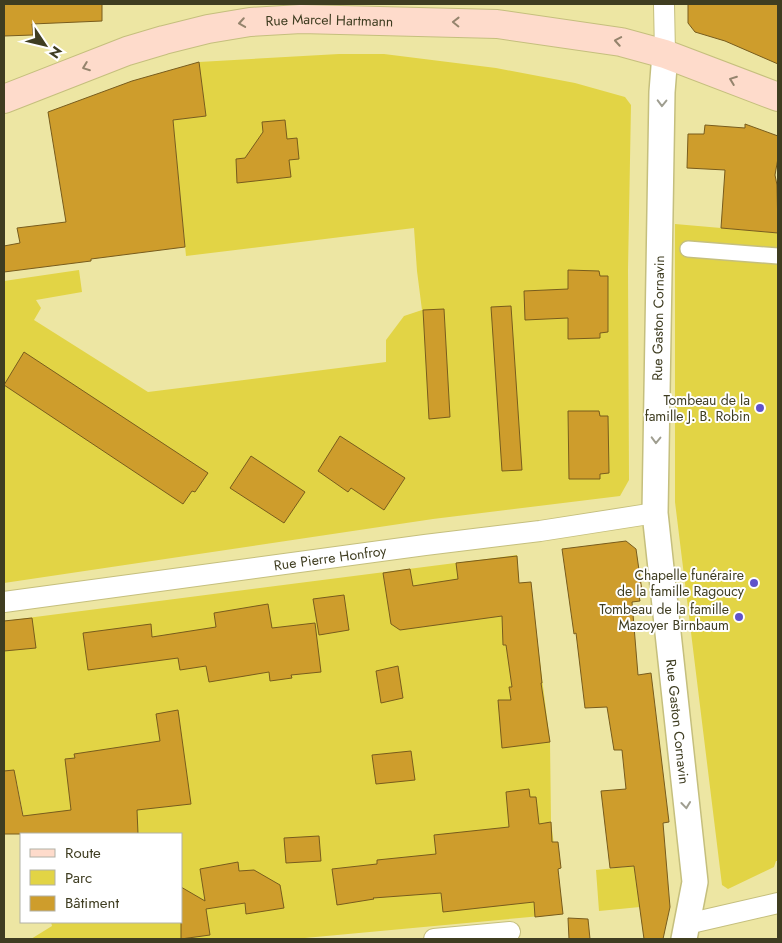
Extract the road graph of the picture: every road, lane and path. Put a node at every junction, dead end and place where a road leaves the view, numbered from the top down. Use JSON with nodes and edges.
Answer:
{"nodes":[{"id":1,"x":664,"y":4,"type":"edge"},
{"id":2,"x":665,"y":54,"type":"junction"},
{"id":3,"x":778,"y":97,"type":"edge"},
{"id":4,"x":4,"y":99,"type":"edge"},
{"id":5,"x":688,"y":249,"type":"dead end"},
{"id":6,"x":778,"y":256,"type":"edge"},
{"id":7,"x":655,"y":513,"type":"junction"},
{"id":8,"x":4,"y":602,"type":"edge"},
{"id":9,"x":778,"y":904,"type":"edge"},
{"id":10,"x":510,"y":932,"type":"dead end"},
{"id":11,"x":686,"y":932,"type":"edge"},
{"id":12,"x":434,"y":939,"type":"edge"}],
"edges":[{"from":1,"to":2,"type":"street"},
{"from":3,"to":2,"type":"main road","name":"Rue Marcel Hartmann","one_way":true},
{"from":2,"to":4,"type":"main road","name":"Rue Marcel Hartmann","one_way":true},
{"from":2,"to":7,"type":"street","name":"Rue Gaston Cornavin","one_way":true},
{"from":5,"to":6,"type":"street"},
{"from":7,"to":8,"type":"street","name":"Rue Pierre Honfroy"},
{"from":7,"to":11,"type":"street","name":"Rue Gaston Cornavin","one_way":true},
{"from":9,"to":11,"type":"street"},
{"from":10,"to":12,"type":"street"}]}
